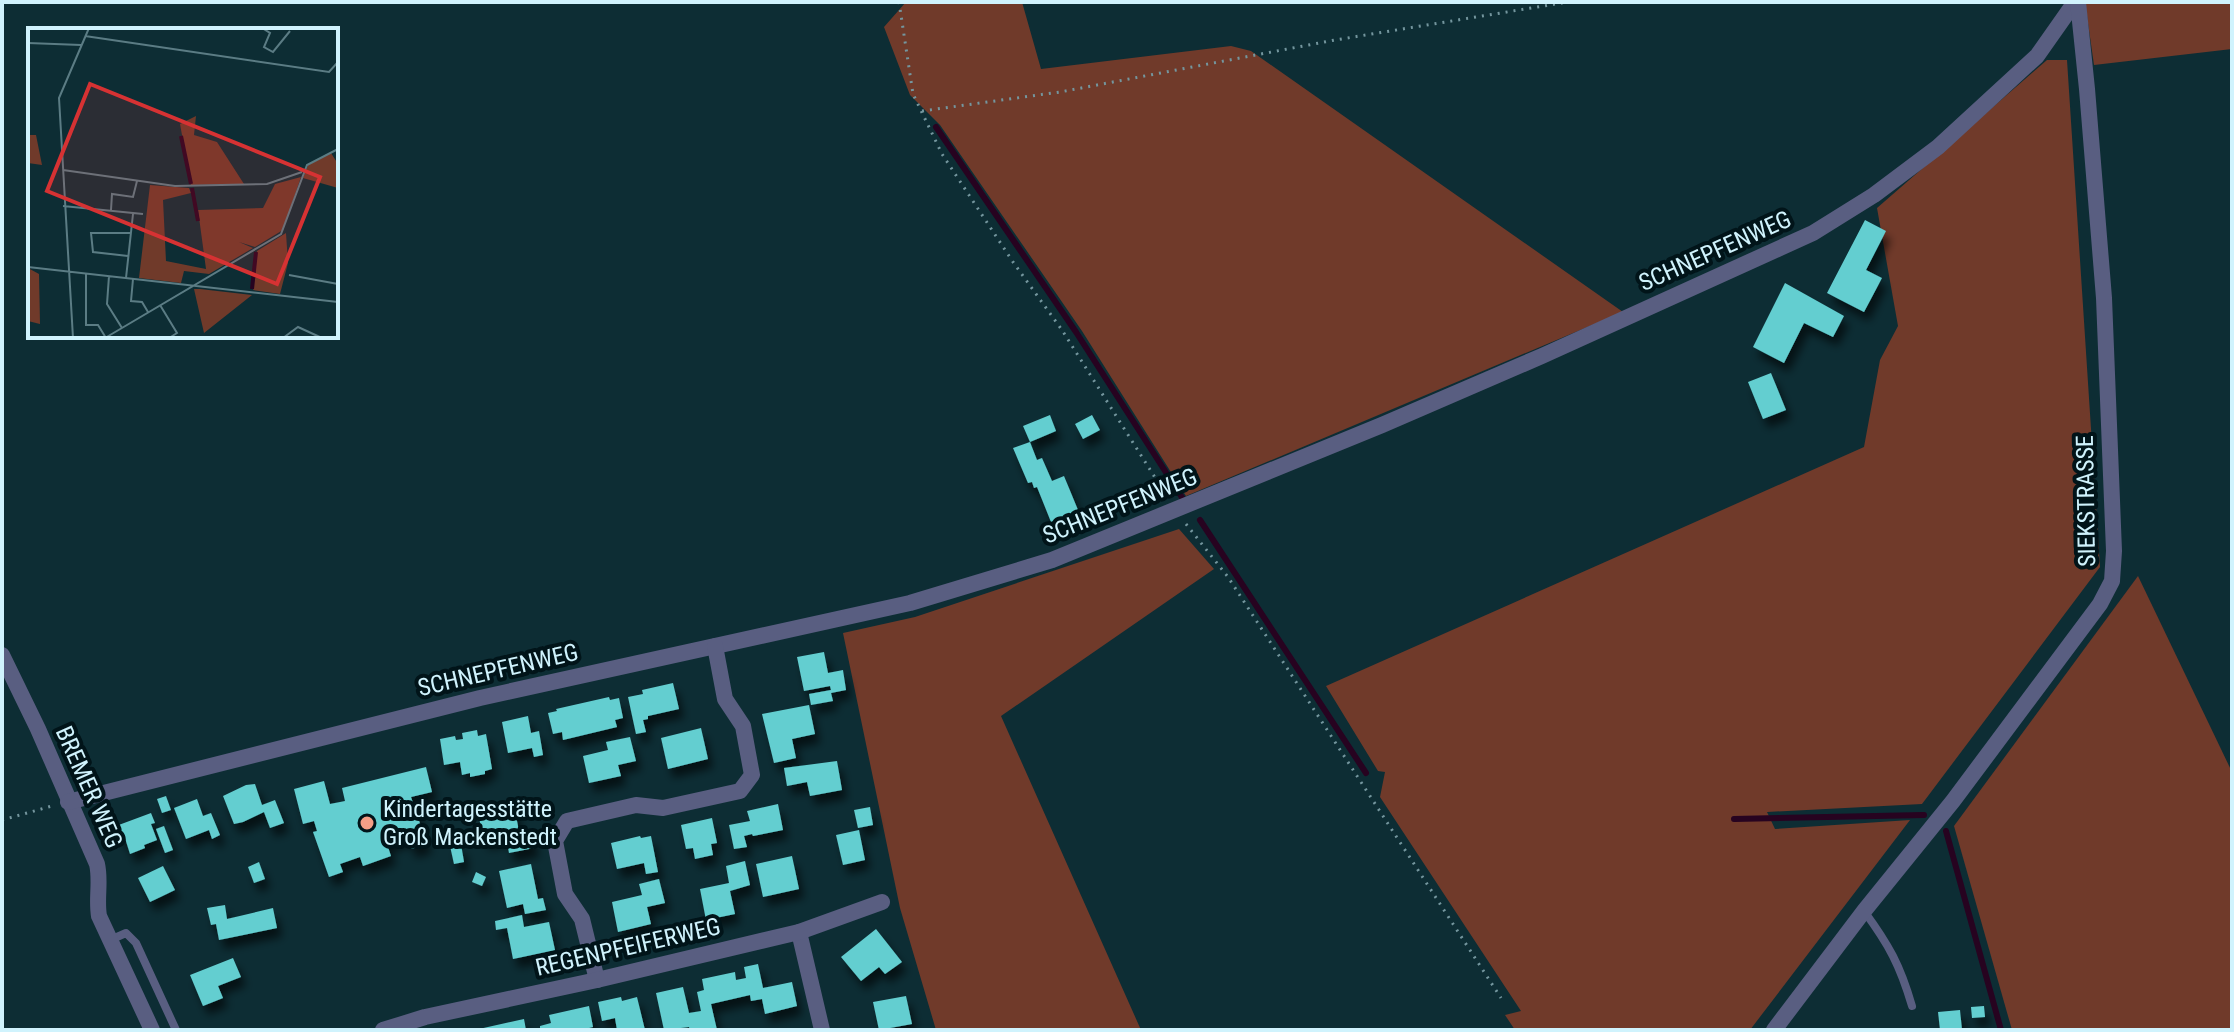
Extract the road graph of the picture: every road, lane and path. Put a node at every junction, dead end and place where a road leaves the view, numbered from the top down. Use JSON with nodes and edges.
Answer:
{"nodes":[{"id":1,"x":899,"y":2,"type":"edge"},
{"id":2,"x":1568,"y":2,"type":"edge"},
{"id":3,"x":2077,"y":2,"type":"edge"},
{"id":4,"x":922,"y":111,"type":"junction"},
{"id":5,"x":1175,"y":510,"type":"junction"},
{"id":6,"x":715,"y":646,"type":"junction"},
{"id":7,"x":2,"y":655,"type":"edge"},
{"id":8,"x":68,"y":802,"type":"junction"},
{"id":9,"x":2,"y":820,"type":"edge"},
{"id":10,"x":882,"y":902,"type":"dead end"},
{"id":11,"x":1864,"y":911,"type":"junction"},
{"id":12,"x":799,"y":932,"type":"junction"},
{"id":13,"x":109,"y":941,"type":"junction"},
{"id":14,"x":597,"y":980,"type":"junction"},
{"id":15,"x":1501,"y":998,"type":"dead end"},
{"id":16,"x":1912,"y":1006,"type":"dead end"},
{"id":17,"x":152,"y":1030,"type":"edge"},
{"id":18,"x":176,"y":1030,"type":"edge"},
{"id":19,"x":383,"y":1030,"type":"edge"},
{"id":20,"x":822,"y":1030,"type":"edge"},
{"id":21,"x":1774,"y":1030,"type":"edge"}],
"edges":[{"from":1,"to":4,"type":"path"},
{"from":2,"to":4,"type":"path"},
{"from":3,"to":5,"type":"street","name":"SCHNEPFENWEG"},
{"from":3,"to":11,"type":"street","name":"SIEKSTRASSE"},
{"from":4,"to":5,"type":"path"},
{"from":5,"to":6,"type":"street","name":"SCHNEPFENWEG"},
{"from":5,"to":15,"type":"path"},
{"from":6,"to":8,"type":"street","name":"SCHNEPFENWEG"},
{"from":6,"to":14,"type":"street"},
{"from":7,"to":8,"type":"street","name":"BREMER WEG"},
{"from":8,"to":9,"type":"path"},
{"from":8,"to":13,"type":"street","name":"BREMER WEG"},
{"from":10,"to":12,"type":"street","name":"REGENPFEIFERWEG"},
{"from":11,"to":16,"type":"lane"},
{"from":11,"to":21,"type":"street","name":"SIEKSTRASSE"},
{"from":12,"to":14,"type":"street","name":"REGENPFEIFERWEG"},
{"from":12,"to":20,"type":"street"},
{"from":13,"to":17,"type":"street","name":"BREMER WEG"},
{"from":13,"to":18,"type":"lane"},
{"from":14,"to":19,"type":"street","name":"REGENPFEIFERWEG"}]}
